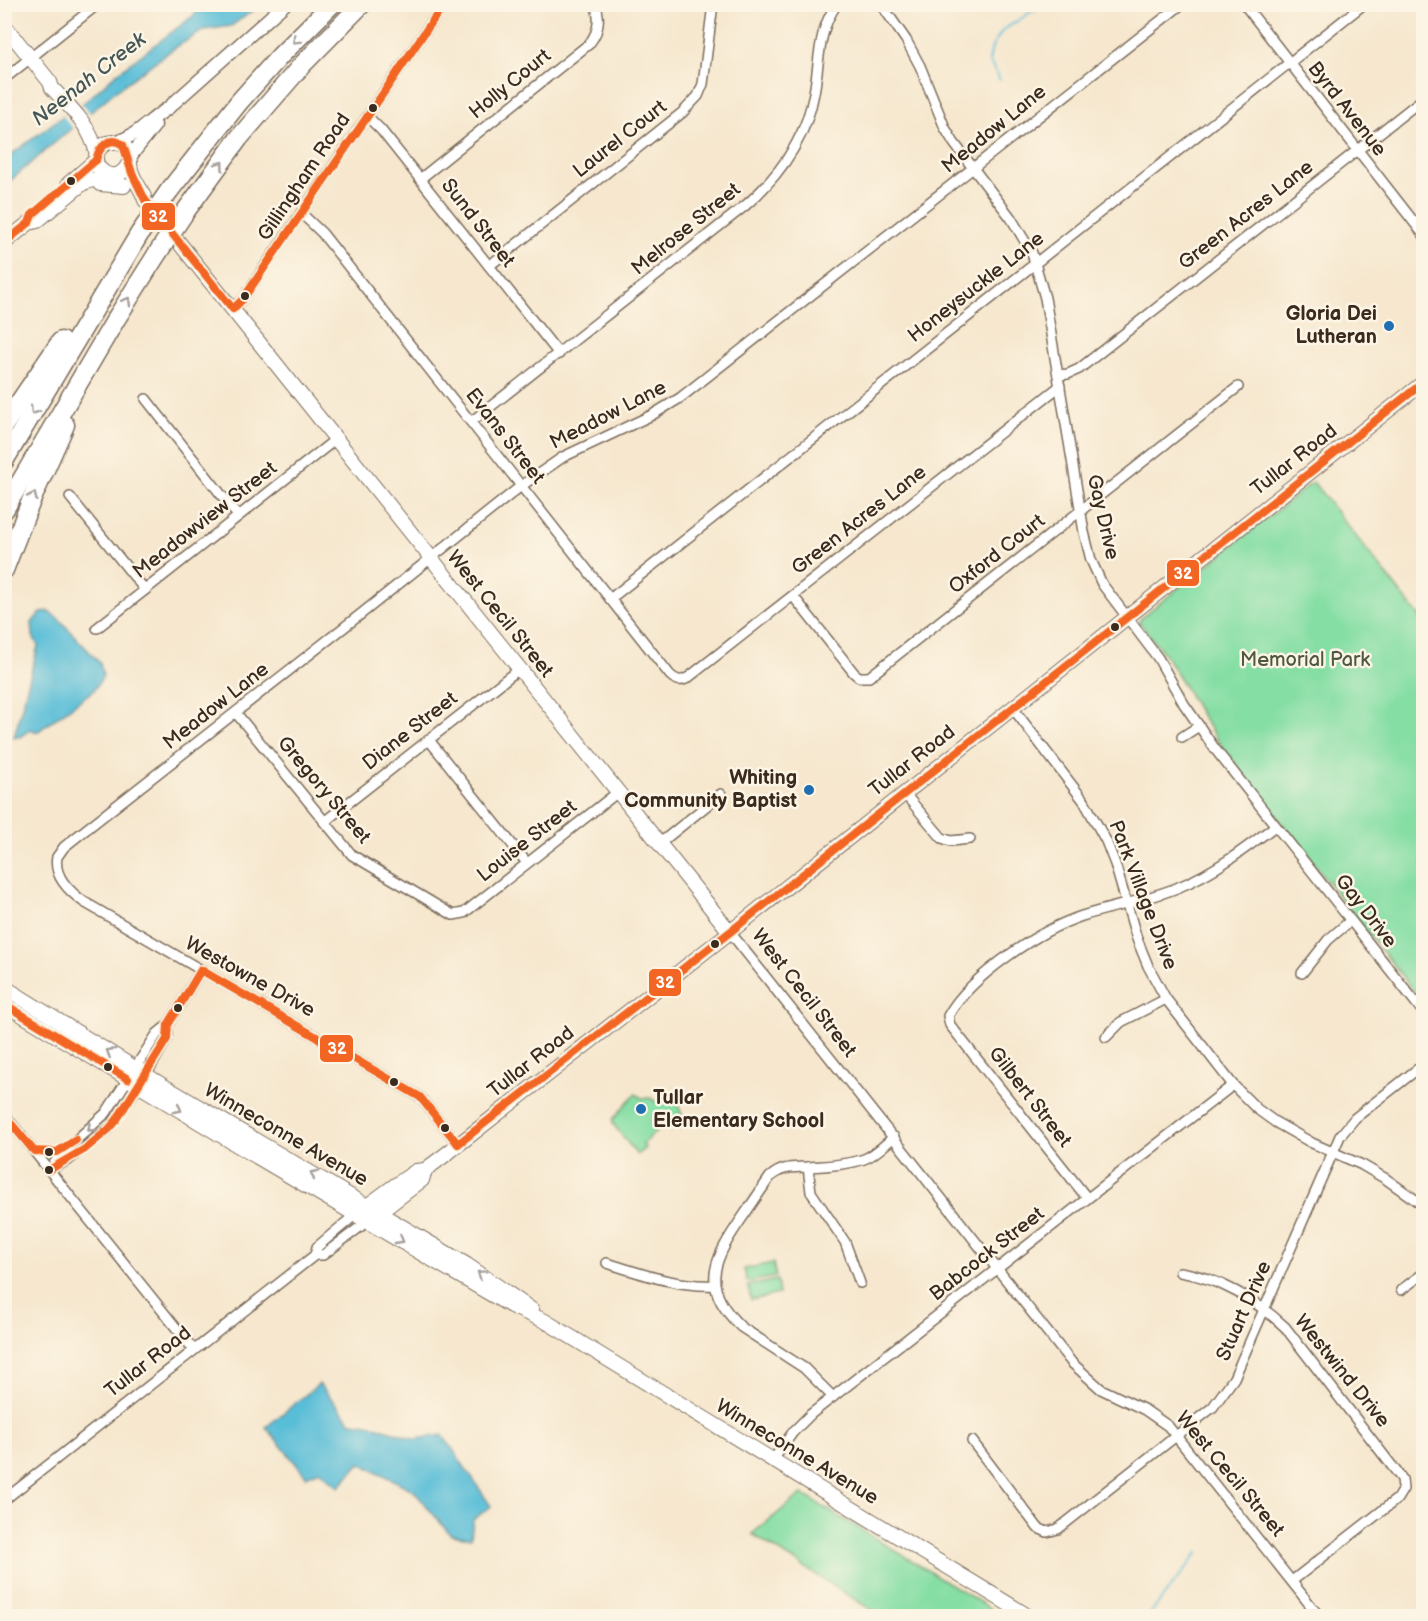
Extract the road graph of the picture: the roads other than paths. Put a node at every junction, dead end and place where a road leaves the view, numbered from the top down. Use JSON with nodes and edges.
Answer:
{"nodes":[{"id":1,"x":98,"y":4,"type":"edge"},
{"id":2,"x":285,"y":4,"type":"edge"},
{"id":3,"x":332,"y":4,"type":"edge"},
{"id":4,"x":362,"y":4,"type":"edge"},
{"id":5,"x":444,"y":4,"type":"edge"},
{"id":6,"x":595,"y":4,"type":"edge"},
{"id":7,"x":713,"y":4,"type":"edge"},
{"id":8,"x":837,"y":4,"type":"edge"},
{"id":9,"x":881,"y":4,"type":"edge"},
{"id":10,"x":1182,"y":4,"type":"edge"},
{"id":11,"x":1244,"y":4,"type":"edge"},
{"id":12,"x":1364,"y":4,"type":"edge"},
{"id":13,"x":4,"y":25,"type":"edge"},
{"id":14,"x":31,"y":58,"type":"junction"},
{"id":15,"x":1289,"y":64,"type":"junction"},
{"id":16,"x":4,"y":79,"type":"edge"},
{"id":17,"x":1424,"y":98,"type":"edge"},
{"id":18,"x":167,"y":109,"type":"junction"},
{"id":19,"x":368,"y":117,"type":"junction"},
{"id":20,"x":83,"y":123,"type":"junction"},
{"id":21,"x":115,"y":142,"type":"junction"},
{"id":22,"x":1357,"y":151,"type":"junction"},
{"id":23,"x":130,"y":159,"type":"junction"},
{"id":24,"x":93,"y":160,"type":"junction"},
{"id":25,"x":973,"y":169,"type":"junction"},
{"id":26,"x":111,"y":175,"type":"junction"},
{"id":27,"x":420,"y":179,"type":"junction"},
{"id":28,"x":124,"y":186,"type":"junction"},
{"id":29,"x":145,"y":200,"type":"junction"},
{"id":30,"x":301,"y":213,"type":"junction"},
{"id":31,"x":33,"y":222,"type":"junction"},
{"id":32,"x":1424,"y":235,"type":"edge"},
{"id":33,"x":4,"y":243,"type":"edge"},
{"id":34,"x":128,"y":252,"type":"junction"},
{"id":35,"x":1036,"y":263,"type":"junction"},
{"id":36,"x":489,"y":266,"type":"junction"},
{"id":37,"x":233,"y":309,"type":"junction"},
{"id":38,"x":98,"y":350,"type":"junction"},
{"id":39,"x":559,"y":354,"type":"junction"},
{"id":40,"x":1058,"y":375,"type":"junction"},
{"id":41,"x":1424,"y":382,"type":"edge"},
{"id":42,"x":1060,"y":386,"type":"junction"},
{"id":43,"x":1238,"y":387,"type":"dead end"},
{"id":44,"x":146,"y":399,"type":"dead end"},
{"id":45,"x":471,"y":422,"type":"junction"},
{"id":46,"x":4,"y":425,"type":"edge"},
{"id":47,"x":336,"y":440,"type":"junction"},
{"id":48,"x":4,"y":461,"type":"edge"},
{"id":49,"x":521,"y":486,"type":"junction"},
{"id":50,"x":70,"y":497,"type":"dead end"},
{"id":51,"x":4,"y":510,"type":"edge"},
{"id":52,"x":1080,"y":510,"type":"junction"},
{"id":53,"x":238,"y":516,"type":"junction"},
{"id":54,"x":430,"y":559,"type":"junction"},
{"id":55,"x":4,"y":570,"type":"edge"},
{"id":56,"x":145,"y":590,"type":"junction"},
{"id":57,"x":793,"y":596,"type":"junction"},
{"id":58,"x":610,"y":599,"type":"junction"},
{"id":59,"x":1127,"y":617,"type":"junction"},
{"id":60,"x":98,"y":628,"type":"dead end"},
{"id":61,"x":519,"y":669,"type":"junction"},
{"id":62,"x":680,"y":681,"type":"joint"},
{"id":63,"x":1012,"y":707,"type":"junction"},
{"id":64,"x":236,"y":713,"type":"junction"},
{"id":65,"x":1199,"y":726,"type":"junction"},
{"id":66,"x":1182,"y":737,"type":"dead end"},
{"id":67,"x":429,"y":740,"type":"junction"},
{"id":68,"x":618,"y":792,"type":"junction"},
{"id":69,"x":904,"y":793,"type":"junction"},
{"id":70,"x":721,"y":794,"type":"dead end"},
{"id":71,"x":324,"y":822,"type":"junction"},
{"id":72,"x":1275,"y":825,"type":"junction"},
{"id":73,"x":970,"y":839,"type":"dead end"},
{"id":74,"x":659,"y":844,"type":"junction"},
{"id":75,"x":56,"y":862,"type":"joint"},
{"id":76,"x":527,"y":863,"type":"junction"},
{"id":77,"x":1126,"y":903,"type":"junction"},
{"id":78,"x":456,"y":915,"type":"joint"},
{"id":79,"x":1350,"y":921,"type":"junction"},
{"id":80,"x":730,"y":932,"type":"junction"},
{"id":81,"x":201,"y":970,"type":"junction"},
{"id":82,"x":1302,"y":973,"type":"dead end"},
{"id":83,"x":4,"y":987,"type":"edge"},
{"id":84,"x":1166,"y":999,"type":"junction"},
{"id":85,"x":4,"y":1004,"type":"edge"},
{"id":86,"x":1424,"y":1013,"type":"edge"},
{"id":87,"x":1106,"y":1037,"type":"dead end"},
{"id":88,"x":1424,"y":1064,"type":"edge"},
{"id":89,"x":137,"y":1077,"type":"junction"},
{"id":90,"x":1233,"y":1085,"type":"junction"},
{"id":91,"x":4,"y":1114,"type":"edge"},
{"id":92,"x":894,"y":1137,"type":"junction"},
{"id":93,"x":458,"y":1144,"type":"junction"},
{"id":94,"x":1333,"y":1151,"type":"junction"},
{"id":95,"x":808,"y":1167,"type":"junction"},
{"id":96,"x":49,"y":1170,"type":"junction"},
{"id":97,"x":425,"y":1170,"type":"junction"},
{"id":98,"x":1087,"y":1198,"type":"junction"},
{"id":99,"x":1424,"y":1206,"type":"edge"},
{"id":100,"x":380,"y":1212,"type":"junction"},
{"id":101,"x":364,"y":1213,"type":"junction"},
{"id":102,"x":315,"y":1255,"type":"junction"},
{"id":103,"x":607,"y":1263,"type":"dead end"},
{"id":104,"x":997,"y":1270,"type":"junction"},
{"id":105,"x":1180,"y":1272,"type":"dead end"},
{"id":106,"x":1424,"y":1273,"type":"edge"},
{"id":107,"x":860,"y":1283,"type":"dead end"},
{"id":108,"x":715,"y":1285,"type":"junction"},
{"id":109,"x":1401,"y":1290,"type":"dead end"},
{"id":110,"x":1265,"y":1309,"type":"junction"},
{"id":111,"x":545,"y":1321,"type":"junction"},
{"id":112,"x":194,"y":1350,"type":"junction"},
{"id":113,"x":833,"y":1397,"type":"junction"},
{"id":114,"x":1177,"y":1436,"type":"junction"},
{"id":115,"x":972,"y":1441,"type":"dead end"},
{"id":116,"x":773,"y":1461,"type":"junction"},
{"id":117,"x":4,"y":1500,"type":"edge"},
{"id":118,"x":1292,"y":1581,"type":"junction"},
{"id":119,"x":1028,"y":1617,"type":"edge"},
{"id":120,"x":1319,"y":1617,"type":"edge"}],
"edges":[{"from":1,"to":14,"type":"street"},
{"from":2,"to":18,"type":"street"},
{"from":3,"to":34,"type":"highway","one_way":true,"bridge":true},
{"from":38,"to":4,"type":"highway","one_way":true,"bridge":true},
{"from":5,"to":19,"type":"street","name":"Gillingham Road"},
{"from":6,"to":27,"type":"street","name":"Holly Court"},
{"from":7,"to":36,"type":"street","name":"Laurel Court"},
{"from":8,"to":39,"type":"street","name":"Melrose Street"},
{"from":9,"to":25,"type":"street","name":"Gay Drive"},
{"from":10,"to":25,"type":"street","name":"Meadow Lane"},
{"from":11,"to":15,"type":"street","name":"Byrd Avenue"},
{"from":12,"to":15,"type":"street","name":"Honeysuckle Lane"},
{"from":13,"to":14,"type":"main road"},
{"from":14,"to":16,"type":"street"},
{"from":14,"to":20,"type":"main road"},
{"from":15,"to":22,"type":"street","name":"Byrd Avenue"},
{"from":15,"to":35,"type":"street","name":"Honeysuckle Lane"},
{"from":17,"to":22,"type":"street","name":"Green Acres Lane"},
{"from":18,"to":21,"type":"street"},
{"from":18,"to":23,"type":"street"},
{"from":19,"to":27,"type":"street","name":"Sund Street"},
{"from":19,"to":30,"type":"street","name":"Gillingham Road"},
{"from":20,"to":21,"type":"main road"},
{"from":20,"to":24,"type":"main road"},
{"from":21,"to":23,"type":"main road"},
{"from":21,"to":24,"type":"main road"},
{"from":22,"to":32,"type":"street","name":"Byrd Avenue"},
{"from":22,"to":40,"type":"street","name":"Green Acres Lane"},
{"from":23,"to":26,"type":"main road"},
{"from":23,"to":29,"type":"main road","name":"West Cecil Street"},
{"from":24,"to":26,"type":"main road"},
{"from":24,"to":31,"type":"main road"},
{"from":25,"to":35,"type":"street","name":"Gay Drive"},
{"from":25,"to":49,"type":"street","name":"Meadow Lane"},
{"from":26,"to":28,"type":"main road","name":"West Cecil Street"},
{"from":26,"to":31,"type":"main road"},
{"from":27,"to":36,"type":"street","name":"Sund Street"},
{"from":28,"to":29,"type":"main road","name":"West Cecil Street"},
{"from":28,"to":31,"type":"main road"},
{"from":29,"to":37,"type":"main road","name":"West Cecil Street"},
{"from":30,"to":37,"type":"street","name":"Gillingham Road"},
{"from":30,"to":45,"type":"street","name":"Evans Street"},
{"from":31,"to":33,"type":"main road"},
{"from":34,"to":46,"type":"highway"},
{"from":34,"to":48,"type":"highway","one_way":true},
{"from":35,"to":40,"type":"street","name":"Gay Drive"},
{"from":35,"to":58,"type":"street","name":"Honeysuckle Lane"},
{"from":36,"to":39,"type":"street","name":"Sund Street"},
{"from":37,"to":47,"type":"main road","name":"West Cecil Street"},
{"from":38,"to":51,"type":"highway"},
{"from":55,"to":38,"type":"highway","one_way":true},
{"from":39,"to":45,"type":"street","name":"Melrose Street"},
{"from":40,"to":42,"type":"street","name":"Gay Drive"},
{"from":41,"to":59,"type":"main road","name":"Tullar Road"},
{"from":42,"to":52,"type":"street","name":"Gay Drive"},
{"from":42,"to":57,"type":"street","name":"Green Acres Lane"},
{"from":43,"to":52,"type":"street","name":"Oxford Court"},
{"from":44,"to":53,"type":"street"},
{"from":45,"to":49,"type":"street","name":"Evans Street"},
{"from":47,"to":53,"type":"street","name":"Meadowview Street"},
{"from":47,"to":54,"type":"main road","name":"West Cecil Street"},
{"from":49,"to":54,"type":"street","name":"Meadow Lane"},
{"from":49,"to":58,"type":"street","name":"Evans Street"},
{"from":50,"to":56,"type":"street"},
{"from":52,"to":57,"type":"street","name":"Oxford Court"},
{"from":52,"to":59,"type":"street","name":"Gay Drive"},
{"from":53,"to":56,"type":"street","name":"Meadowview Street"},
{"from":54,"to":61,"type":"main road","name":"West Cecil Street"},
{"from":54,"to":64,"type":"street","name":"Meadow Lane"},
{"from":56,"to":60,"type":"street","name":"Meadowview Street"},
{"from":57,"to":62,"type":"street","name":"Green Acres Lane"},
{"from":58,"to":62,"type":"street","name":"Evans Street"},
{"from":59,"to":63,"type":"main road","name":"Tullar Road"},
{"from":59,"to":65,"type":"street","name":"Gay Drive"},
{"from":61,"to":67,"type":"street","name":"Diane Street"},
{"from":61,"to":68,"type":"main road","name":"West Cecil Street"},
{"from":63,"to":69,"type":"main road","name":"Tullar Road"},
{"from":63,"to":77,"type":"street","name":"Park Village Drive"},
{"from":64,"to":71,"type":"street","name":"Gregory Street"},
{"from":64,"to":75,"type":"street","name":"Meadow Lane"},
{"from":65,"to":66,"type":"street"},
{"from":65,"to":72,"type":"street","name":"Gay Drive"},
{"from":67,"to":71,"type":"street","name":"Diane Street"},
{"from":67,"to":76,"type":"street"},
{"from":68,"to":74,"type":"main road","name":"West Cecil Street"},
{"from":68,"to":76,"type":"street","name":"Louise Street"},
{"from":69,"to":73,"type":"street"},
{"from":69,"to":80,"type":"main road","name":"Tullar Road"},
{"from":70,"to":74,"type":"street"},
{"from":71,"to":78,"type":"street","name":"Gregory Street"},
{"from":72,"to":77,"type":"street"},
{"from":72,"to":79,"type":"street","name":"Gay Drive"},
{"from":74,"to":80,"type":"main road","name":"West Cecil Street"},
{"from":75,"to":81,"type":"street","name":"Westowne Drive"},
{"from":76,"to":78,"type":"street","name":"Louise Street"},
{"from":77,"to":84,"type":"street","name":"Park Village Drive"},
{"from":77,"to":98,"type":"street","name":"Gilbert Street"},
{"from":79,"to":82,"type":"street"},
{"from":79,"to":86,"type":"street","name":"Gay Drive"},
{"from":80,"to":92,"type":"street","name":"West Cecil Street"},
{"from":80,"to":93,"type":"main road","name":"Tullar Road"},
{"from":81,"to":89,"type":"street"},
{"from":81,"to":93,"type":"street","name":"Westowne Drive"},
{"from":89,"to":83,"type":"main road","name":"Winneconne Avenue","one_way":true},
{"from":84,"to":87,"type":"street"},
{"from":84,"to":90,"type":"street","name":"Park Village Drive"},
{"from":85,"to":89,"type":"main road","name":"Winneconne Avenue"},
{"from":88,"to":94,"type":"street","name":"Stuart Drive"},
{"from":89,"to":96,"type":"street"},
{"from":89,"to":101,"type":"main road","name":"Winneconne Avenue"},
{"from":90,"to":94,"type":"street","name":"Park Village Drive"},
{"from":90,"to":98,"type":"street","name":"Babcock Street"},
{"from":91,"to":96,"type":"street"},
{"from":92,"to":95,"type":"street"},
{"from":92,"to":104,"type":"street","name":"West Cecil Street"},
{"from":93,"to":97,"type":"main road","name":"Tullar Road"},
{"from":94,"to":99,"type":"street","name":"Park Village Drive"},
{"from":94,"to":110,"type":"street","name":"Stuart Drive"},
{"from":95,"to":107,"type":"street"},
{"from":95,"to":108,"type":"street"},
{"from":96,"to":112,"type":"street"},
{"from":97,"to":100,"type":"main road","name":"Tullar Road"},
{"from":97,"to":101,"type":"main road","name":"Tullar Road"},
{"from":98,"to":104,"type":"street","name":"Babcock Street"},
{"from":100,"to":101,"type":"main road","name":"Winneconne Avenue"},
{"from":111,"to":100,"type":"main road","name":"Winneconne Avenue","one_way":true},
{"from":101,"to":102,"type":"street","name":"Tullar Road"},
{"from":101,"to":102,"type":"street","name":"Tullar Road"},
{"from":101,"to":111,"type":"main road","name":"Winneconne Avenue","one_way":true},
{"from":102,"to":112,"type":"street","name":"Tullar Road"},
{"from":103,"to":108,"type":"street"},
{"from":104,"to":113,"type":"street","name":"Babcock Street"},
{"from":104,"to":114,"type":"street","name":"West Cecil Street"},
{"from":105,"to":110,"type":"street"},
{"from":106,"to":109,"type":"street"},
{"from":108,"to":113,"type":"street"},
{"from":110,"to":114,"type":"street","name":"Stuart Drive"},
{"from":110,"to":118,"type":"street","name":"Westwind Drive"},
{"from":111,"to":116,"type":"main road","name":"Winneconne Avenue"},
{"from":112,"to":117,"type":"street","name":"Tullar Road"},
{"from":113,"to":116,"type":"street","name":"Babcock Street"},
{"from":114,"to":115,"type":"street","name":"Stuart Drive"},
{"from":114,"to":118,"type":"street","name":"West Cecil Street"},
{"from":116,"to":119,"type":"main road","name":"Winneconne Avenue"},
{"from":118,"to":120,"type":"street","name":"West Cecil Street"}]}
